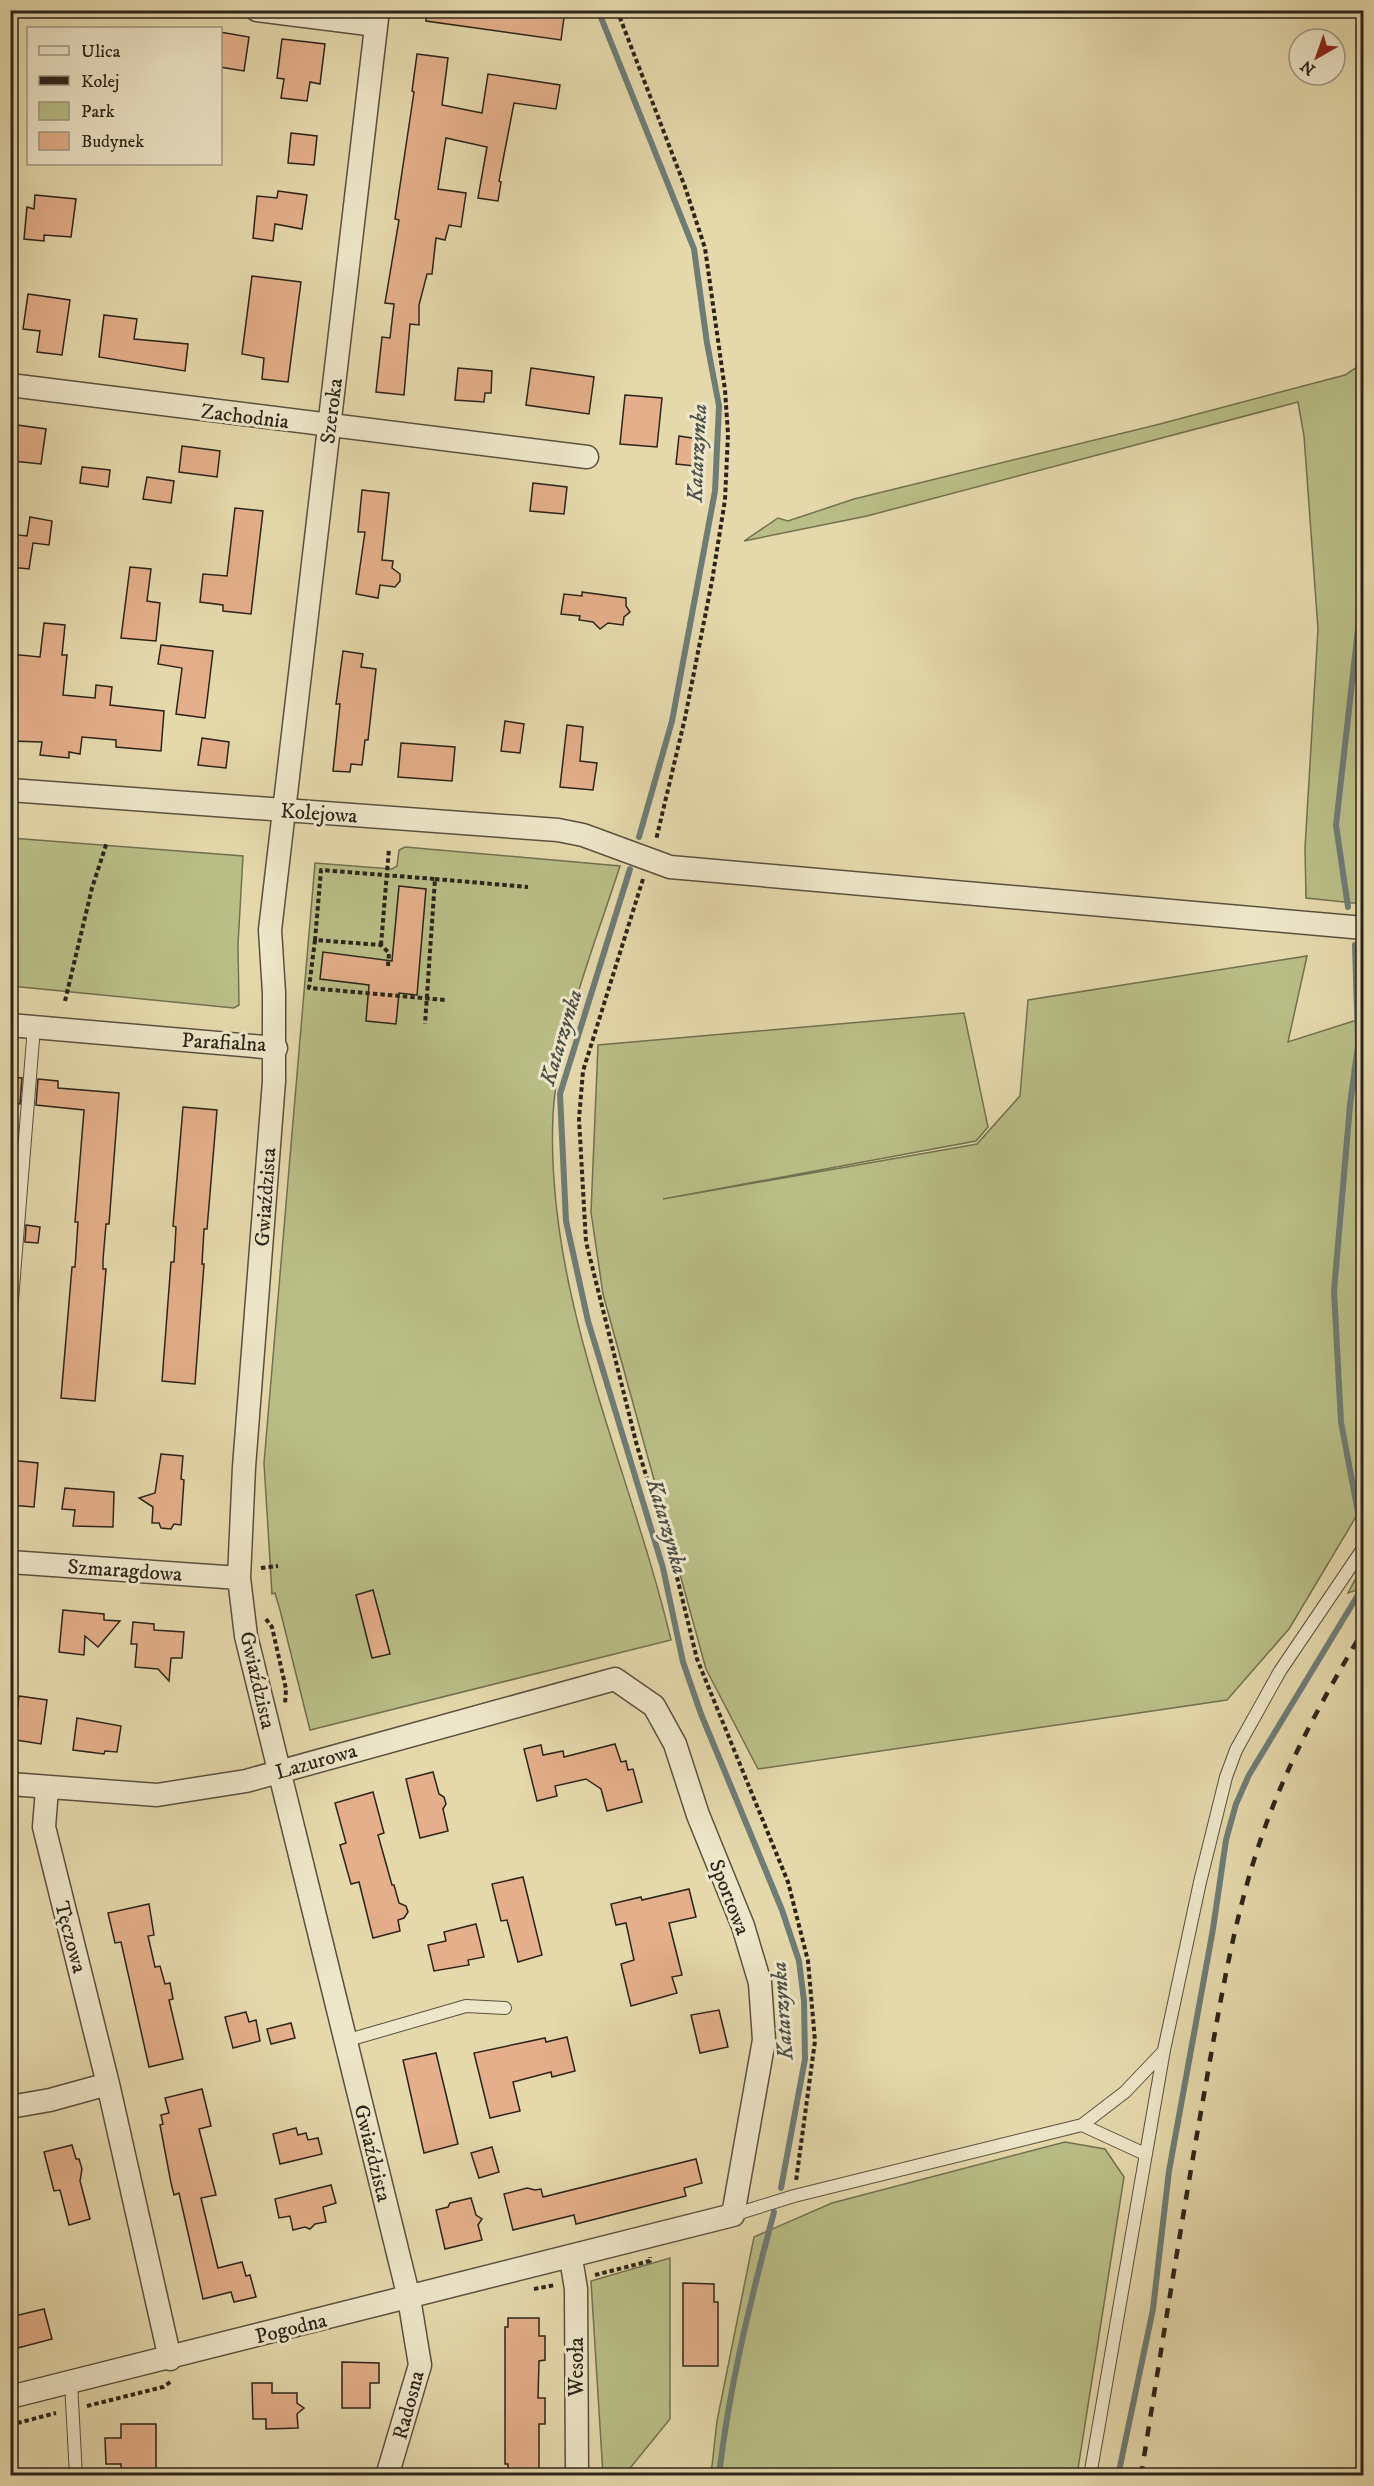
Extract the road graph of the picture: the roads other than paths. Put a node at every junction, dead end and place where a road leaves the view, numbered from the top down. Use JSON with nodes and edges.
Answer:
{"nodes":[{"id":1,"x":257,"y":10,"type":"edge"},
{"id":2,"x":377,"y":18,"type":"edge"},
{"id":3,"x":10,"y":385,"type":"edge"},
{"id":4,"x":329,"y":427,"type":"junction"},
{"id":5,"x":587,"y":457,"type":"dead end"},
{"id":6,"x":10,"y":790,"type":"edge"},
{"id":7,"x":282,"y":811,"type":"junction"},
{"id":8,"x":1364,"y":928,"type":"edge"},
{"id":9,"x":10,"y":1025,"type":"edge"},
{"id":10,"x":34,"y":1027,"type":"junction"},
{"id":11,"x":276,"y":1048,"type":"junction"},
{"id":12,"x":10,"y":1325,"type":"edge"},
{"id":13,"x":1364,"y":1547,"type":"edge"},
{"id":14,"x":10,"y":1562,"type":"edge"},
{"id":15,"x":249,"y":1573,"type":"junction"},
{"id":16,"x":615,"y":1679,"type":"joint"},
{"id":17,"x":278,"y":1771,"type":"junction"},
{"id":18,"x":10,"y":1784,"type":"edge"},
{"id":19,"x":47,"y":1789,"type":"junction"},
{"id":20,"x":505,"y":2008,"type":"dead end"},
{"id":21,"x":345,"y":2041,"type":"junction"},
{"id":22,"x":1164,"y":2050,"type":"junction"},
{"id":23,"x":108,"y":2084,"type":"junction"},
{"id":24,"x":10,"y":2107,"type":"edge"},
{"id":25,"x":1082,"y":2125,"type":"junction"},
{"id":26,"x":1145,"y":2154,"type":"junction"},
{"id":27,"x":733,"y":2215,"type":"junction"},
{"id":28,"x":570,"y":2258,"type":"junction"},
{"id":29,"x":409,"y":2298,"type":"junction"},
{"id":30,"x":176,"y":2367,"type":"junction"},
{"id":31,"x":71,"y":2382,"type":"junction"},
{"id":32,"x":10,"y":2397,"type":"edge"},
{"id":33,"x":76,"y":2475,"type":"edge"},
{"id":34,"x":387,"y":2475,"type":"edge"},
{"id":35,"x":577,"y":2475,"type":"edge"},
{"id":36,"x":1090,"y":2475,"type":"edge"}],
"edges":[{"from":1,"to":2,"type":"street"},
{"from":2,"to":4,"type":"street","name":"Szeroka"},
{"from":3,"to":4,"type":"street","name":"Zachodnia"},
{"from":4,"to":5,"type":"street","name":"Zachodnia"},
{"from":4,"to":7,"type":"street","name":"Szeroka"},
{"from":6,"to":7,"type":"street","name":"Kolejowa"},
{"from":7,"to":8,"type":"street","name":"Kolejowa"},
{"from":7,"to":11,"type":"street","name":"Parafialna"},
{"from":9,"to":10,"type":"street","name":"Parafialna"},
{"from":10,"to":11,"type":"street","name":"Parafialna"},
{"from":10,"to":12,"type":"lane"},
{"from":11,"to":15,"type":"street","name":"Gwiaździsta"},
{"from":13,"to":22,"type":"lane"},
{"from":14,"to":15,"type":"street","name":"Szmaragdowa"},
{"from":15,"to":17,"type":"street","name":"Gwiaździsta"},
{"from":16,"to":17,"type":"street","name":"Lazurowa"},
{"from":16,"to":27,"type":"street","name":"Sportowa"},
{"from":17,"to":19,"type":"street","name":"Lazurowa"},
{"from":17,"to":21,"type":"street","name":"Gwiaździsta"},
{"from":18,"to":19,"type":"street","name":"Lazurowa"},
{"from":19,"to":23,"type":"street","name":"Tęczowa"},
{"from":20,"to":21,"type":"lane"},
{"from":21,"to":29,"type":"street","name":"Gwiaździsta"},
{"from":22,"to":25,"type":"lane"},
{"from":22,"to":26,"type":"lane"},
{"from":23,"to":24,"type":"street"},
{"from":23,"to":30,"type":"street","name":"Tęczowa"},
{"from":25,"to":26,"type":"lane"},
{"from":25,"to":27,"type":"lane"},
{"from":26,"to":36,"type":"lane"},
{"from":27,"to":28,"type":"street","name":"Pogodna"},
{"from":28,"to":29,"type":"street","name":"Pogodna"},
{"from":28,"to":35,"type":"street","name":"Wesoła"},
{"from":29,"to":30,"type":"street","name":"Pogodna"},
{"from":29,"to":34,"type":"street","name":"Radosna"},
{"from":30,"to":31,"type":"street","name":"Pogodna"},
{"from":31,"to":32,"type":"street","name":"Pogodna"},
{"from":31,"to":33,"type":"lane"}]}
